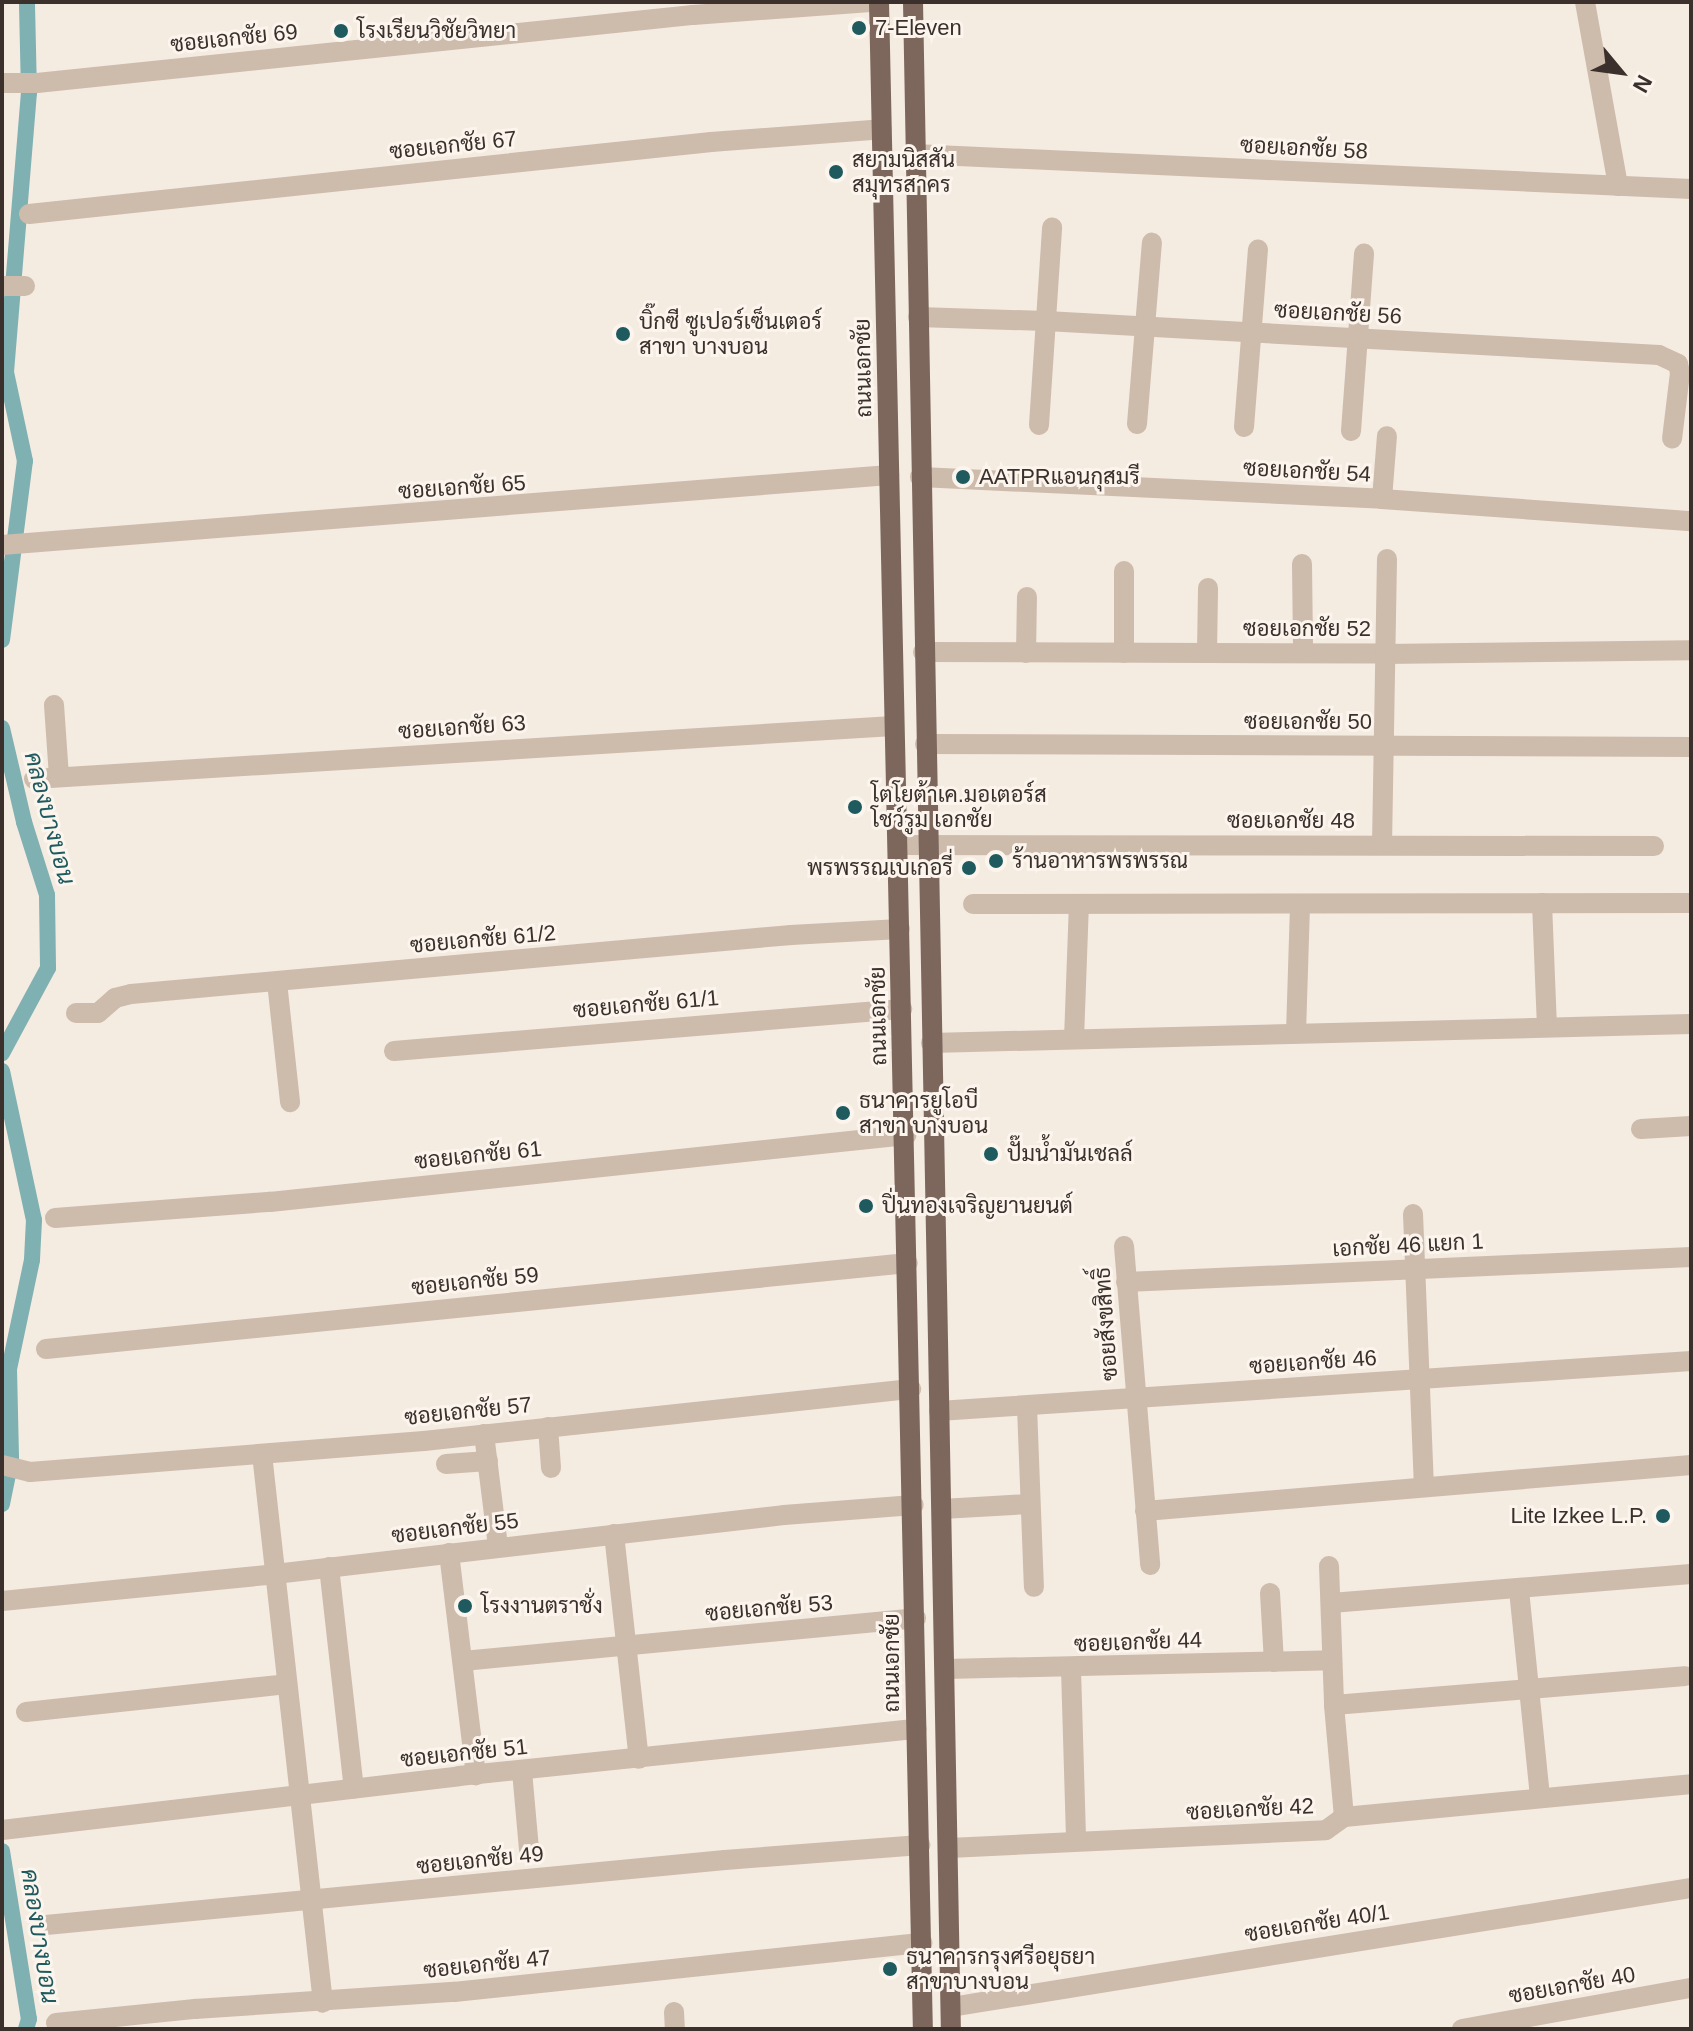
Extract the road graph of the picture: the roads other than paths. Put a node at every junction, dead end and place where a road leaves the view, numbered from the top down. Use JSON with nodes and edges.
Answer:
{"nodes":[{"id":1,"x":871,"y":2,"type":"edge"},
{"id":2,"x":879,"y":2,"type":"edge"},
{"id":3,"x":913,"y":2,"type":"edge"},
{"id":4,"x":1585,"y":2,"type":"edge"},
{"id":5,"x":16,"y":83,"type":"edge"},
{"id":6,"x":882,"y":129,"type":"junction"},
{"id":7,"x":914,"y":154,"type":"junction"},
{"id":8,"x":1618,"y":186,"type":"junction"},
{"id":9,"x":1691,"y":189,"type":"edge"},
{"id":10,"x":29,"y":214,"type":"dead end"},
{"id":11,"x":1052,"y":227,"type":"dead end"},
{"id":12,"x":1152,"y":243,"type":"dead end"},
{"id":13,"x":1258,"y":250,"type":"dead end"},
{"id":14,"x":1364,"y":253,"type":"dead end"},
{"id":15,"x":2,"y":286,"type":"edge"},
{"id":16,"x":25,"y":286,"type":"dead end"},
{"id":17,"x":918,"y":317,"type":"junction"},
{"id":18,"x":1046,"y":321,"type":"junction"},
{"id":19,"x":1147,"y":328,"type":"junction"},
{"id":20,"x":1253,"y":332,"type":"junction"},
{"id":21,"x":1359,"y":338,"type":"junction"},
{"id":22,"x":1137,"y":424,"type":"dead end"},
{"id":23,"x":1039,"y":425,"type":"dead end"},
{"id":24,"x":1244,"y":427,"type":"dead end"},
{"id":25,"x":1351,"y":431,"type":"dead end"},
{"id":26,"x":1387,"y":436,"type":"dead end"},
{"id":27,"x":1672,"y":439,"type":"dead end"},
{"id":28,"x":889,"y":475,"type":"junction"},
{"id":29,"x":920,"y":477,"type":"junction"},
{"id":30,"x":1382,"y":499,"type":"junction"},
{"id":31,"x":1691,"y":521,"type":"edge"},
{"id":32,"x":2,"y":545,"type":"edge"},
{"id":33,"x":1387,"y":559,"type":"dead end"},
{"id":34,"x":1302,"y":564,"type":"dead end"},
{"id":35,"x":1124,"y":571,"type":"dead end"},
{"id":36,"x":1208,"y":588,"type":"dead end"},
{"id":37,"x":1027,"y":597,"type":"dead end"},
{"id":38,"x":1691,"y":650,"type":"edge"},
{"id":39,"x":923,"y":652,"type":"junction"},
{"id":40,"x":1303,"y":652,"type":"junction"},
{"id":41,"x":1026,"y":653,"type":"junction"},
{"id":42,"x":1124,"y":653,"type":"junction"},
{"id":43,"x":1207,"y":653,"type":"junction"},
{"id":44,"x":1384,"y":654,"type":"junction"},
{"id":45,"x":54,"y":705,"type":"dead end"},
{"id":46,"x":893,"y":726,"type":"junction"},
{"id":47,"x":925,"y":744,"type":"junction"},
{"id":48,"x":1383,"y":746,"type":"junction"},
{"id":49,"x":1691,"y":747,"type":"edge"},
{"id":50,"x":59,"y":777,"type":"junction"},
{"id":51,"x":34,"y":779,"type":"dead end"},
{"id":52,"x":898,"y":845,"type":"junction"},
{"id":53,"x":928,"y":845,"type":"junction"},
{"id":54,"x":1382,"y":845,"type":"junction"},
{"id":55,"x":1654,"y":846,"type":"dead end"},
{"id":56,"x":1542,"y":903,"type":"junction"},
{"id":57,"x":1691,"y":903,"type":"edge"},
{"id":58,"x":973,"y":904,"type":"dead end"},
{"id":59,"x":1079,"y":904,"type":"junction"},
{"id":60,"x":1300,"y":904,"type":"junction"},
{"id":61,"x":900,"y":929,"type":"junction"},
{"id":62,"x":277,"y":982,"type":"junction"},
{"id":63,"x":902,"y":1009,"type":"junction"},
{"id":64,"x":76,"y":1013,"type":"dead end"},
{"id":65,"x":1691,"y":1024,"type":"edge"},
{"id":66,"x":1547,"y":1027,"type":"junction"},
{"id":67,"x":1296,"y":1033,"type":"junction"},
{"id":68,"x":1074,"y":1039,"type":"junction"},
{"id":69,"x":931,"y":1043,"type":"junction"},
{"id":70,"x":394,"y":1051,"type":"dead end"},
{"id":71,"x":290,"y":1102,"type":"dead end"},
{"id":72,"x":1691,"y":1126,"type":"edge"},
{"id":73,"x":1641,"y":1129,"type":"dead end"},
{"id":74,"x":906,"y":1135,"type":"junction"},
{"id":75,"x":1413,"y":1214,"type":"dead end"},
{"id":76,"x":55,"y":1218,"type":"dead end"},
{"id":77,"x":1124,"y":1246,"type":"dead end"},
{"id":78,"x":1691,"y":1257,"type":"edge"},
{"id":79,"x":908,"y":1263,"type":"junction"},
{"id":80,"x":1415,"y":1269,"type":"junction"},
{"id":81,"x":1126,"y":1282,"type":"junction"},
{"id":82,"x":46,"y":1349,"type":"dead end"},
{"id":83,"x":1691,"y":1361,"type":"edge"},
{"id":84,"x":1418,"y":1378,"type":"junction"},
{"id":85,"x":911,"y":1389,"type":"junction"},
{"id":86,"x":1136,"y":1399,"type":"junction"},
{"id":87,"x":1027,"y":1407,"type":"junction"},
{"id":88,"x":939,"y":1411,"type":"junction"},
{"id":89,"x":548,"y":1427,"type":"junction"},
{"id":90,"x":484,"y":1434,"type":"junction"},
{"id":91,"x":262,"y":1454,"type":"junction"},
{"id":92,"x":488,"y":1461,"type":"junction"},
{"id":93,"x":446,"y":1464,"type":"dead end"},
{"id":94,"x":2,"y":1465,"type":"edge"},
{"id":95,"x":1691,"y":1465,"type":"edge"},
{"id":96,"x":551,"y":1468,"type":"dead end"},
{"id":97,"x":1424,"y":1487,"type":"junction"},
{"id":98,"x":1030,"y":1504,"type":"junction"},
{"id":99,"x":914,"y":1505,"type":"junction"},
{"id":100,"x":942,"y":1509,"type":"junction"},
{"id":101,"x":1145,"y":1511,"type":"junction"},
{"id":102,"x":614,"y":1534,"type":"junction"},
{"id":103,"x":498,"y":1547,"type":"junction"},
{"id":104,"x":449,"y":1553,"type":"junction"},
{"id":105,"x":1150,"y":1565,"type":"dead end"},
{"id":106,"x":1329,"y":1566,"type":"dead end"},
{"id":107,"x":329,"y":1567,"type":"junction"},
{"id":108,"x":275,"y":1574,"type":"junction"},
{"id":109,"x":1691,"y":1574,"type":"edge"},
{"id":110,"x":1034,"y":1587,"type":"dead end"},
{"id":111,"x":1519,"y":1590,"type":"junction"},
{"id":112,"x":1270,"y":1593,"type":"dead end"},
{"id":113,"x":2,"y":1601,"type":"edge"},
{"id":114,"x":1331,"y":1603,"type":"junction"},
{"id":115,"x":916,"y":1618,"type":"junction"},
{"id":116,"x":626,"y":1644,"type":"junction"},
{"id":117,"x":1332,"y":1660,"type":"junction"},
{"id":118,"x":463,"y":1661,"type":"junction"},
{"id":119,"x":1274,"y":1662,"type":"junction"},
{"id":120,"x":946,"y":1669,"type":"junction"},
{"id":121,"x":1071,"y":1669,"type":"junction"},
{"id":122,"x":916,"y":1670,"type":"junction"},
{"id":123,"x":1685,"y":1676,"type":"dead end"},
{"id":124,"x":286,"y":1684,"type":"junction"},
{"id":125,"x":1529,"y":1688,"type":"junction"},
{"id":126,"x":1334,"y":1705,"type":"junction"},
{"id":127,"x":26,"y":1712,"type":"dead end"},
{"id":128,"x":917,"y":1729,"type":"junction"},
{"id":129,"x":639,"y":1759,"type":"junction"},
{"id":130,"x":522,"y":1771,"type":"junction"},
{"id":131,"x":476,"y":1775,"type":"junction"},
{"id":132,"x":1691,"y":1784,"type":"edge"},
{"id":133,"x":354,"y":1789,"type":"junction"},
{"id":134,"x":301,"y":1795,"type":"junction"},
{"id":135,"x":1540,"y":1798,"type":"junction"},
{"id":136,"x":1344,"y":1817,"type":"junction"},
{"id":137,"x":9,"y":1830,"type":"edge"},
{"id":138,"x":1076,"y":1841,"type":"junction"},
{"id":139,"x":920,"y":1845,"type":"junction"},
{"id":140,"x":949,"y":1848,"type":"junction"},
{"id":141,"x":529,"y":1850,"type":"dead end"},
{"id":142,"x":1691,"y":1888,"type":"edge"},
{"id":143,"x":313,"y":1902,"type":"junction"},
{"id":144,"x":46,"y":1925,"type":"dead end"},
{"id":145,"x":922,"y":1943,"type":"junction"},
{"id":146,"x":1691,"y":1988,"type":"edge"},
{"id":147,"x":323,"y":2003,"type":"junction"},
{"id":148,"x":951,"y":2007,"type":"junction"},
{"id":149,"x":56,"y":2023,"type":"dead end"},
{"id":150,"x":923,"y":2029,"type":"edge"},
{"id":151,"x":951,"y":2029,"type":"edge"},
{"id":152,"x":1462,"y":2029,"type":"edge"}],
"edges":[{"from":1,"to":5,"type":"street","name":"ซอยเอกชัย 69"},
{"from":2,"to":6,"type":"main road","name":"ถนนเอกชัย"},
{"from":3,"to":7,"type":"main road"},
{"from":4,"to":8,"type":"street"},
{"from":6,"to":10,"type":"street","name":"ซอยเอกชัย 67"},
{"from":6,"to":28,"type":"main road","name":"ถนนเอกชัย"},
{"from":7,"to":8,"type":"street","name":"ซอยเอกชัย 58"},
{"from":7,"to":17,"type":"main road"},
{"from":8,"to":9,"type":"street","name":"ซอยเอกชัย 58"},
{"from":11,"to":18,"type":"street"},
{"from":12,"to":19,"type":"street"},
{"from":13,"to":20,"type":"street"},
{"from":14,"to":21,"type":"street"},
{"from":15,"to":16,"type":"street"},
{"from":17,"to":18,"type":"street","name":"ซอยเอกชัย 56"},
{"from":17,"to":29,"type":"main road"},
{"from":18,"to":19,"type":"street","name":"ซอยเอกชัย 56"},
{"from":18,"to":23,"type":"street"},
{"from":19,"to":20,"type":"street","name":"ซอยเอกชัย 56"},
{"from":19,"to":22,"type":"street"},
{"from":20,"to":21,"type":"street","name":"ซอยเอกชัย 56"},
{"from":20,"to":24,"type":"street"},
{"from":21,"to":25,"type":"street"},
{"from":21,"to":27,"type":"street","name":"ซอยเอกชัย 56"},
{"from":26,"to":30,"type":"street"},
{"from":28,"to":32,"type":"street","name":"ซอยเอกชัย 65"},
{"from":28,"to":46,"type":"main road","name":"ถนนเอกชัย"},
{"from":29,"to":30,"type":"street","name":"ซอยเอกชัย 54"},
{"from":29,"to":39,"type":"main road"},
{"from":30,"to":31,"type":"street","name":"ซอยเอกชัย 54"},
{"from":33,"to":44,"type":"street"},
{"from":34,"to":40,"type":"street"},
{"from":35,"to":42,"type":"street"},
{"from":36,"to":43,"type":"street"},
{"from":37,"to":41,"type":"street"},
{"from":38,"to":44,"type":"street","name":"ซอยเอกชัย 52"},
{"from":39,"to":41,"type":"street","name":"ซอยเอกชัย 52"},
{"from":39,"to":47,"type":"main road"},
{"from":40,"to":43,"type":"street","name":"ซอยเอกชัย 52"},
{"from":40,"to":44,"type":"street","name":"ซอยเอกชัย 52"},
{"from":41,"to":42,"type":"street","name":"ซอยเอกชัย 52"},
{"from":42,"to":43,"type":"street","name":"ซอยเอกชัย 52"},
{"from":44,"to":48,"type":"street"},
{"from":45,"to":50,"type":"street"},
{"from":46,"to":50,"type":"street","name":"ซอยเอกชัย 63"},
{"from":46,"to":52,"type":"main road","name":"ถนนเอกชัย"},
{"from":47,"to":48,"type":"street","name":"ซอยเอกชัย 50"},
{"from":47,"to":53,"type":"main road"},
{"from":48,"to":49,"type":"street","name":"ซอยเอกชัย 50"},
{"from":48,"to":54,"type":"street"},
{"from":50,"to":51,"type":"street","name":"ซอยเอกชัย 63"},
{"from":52,"to":53,"type":"street","name":"ซอยเอกชัย 48"},
{"from":52,"to":61,"type":"main road","name":"ถนนเอกชัย"},
{"from":53,"to":54,"type":"street","name":"ซอยเอกชัย 48"},
{"from":53,"to":69,"type":"main road"},
{"from":54,"to":55,"type":"street","name":"ซอยเอกชัย 48"},
{"from":56,"to":57,"type":"street"},
{"from":56,"to":60,"type":"street"},
{"from":56,"to":66,"type":"street"},
{"from":58,"to":59,"type":"street"},
{"from":59,"to":60,"type":"street"},
{"from":59,"to":68,"type":"street"},
{"from":60,"to":67,"type":"street"},
{"from":61,"to":62,"type":"street","name":"ซอยเอกชัย 61/2"},
{"from":61,"to":63,"type":"main road","name":"ถนนเอกชัย"},
{"from":62,"to":64,"type":"street","name":"ซอยเอกชัย 61/2"},
{"from":62,"to":71,"type":"street"},
{"from":63,"to":70,"type":"street","name":"ซอยเอกชัย 61/1"},
{"from":63,"to":74,"type":"main road","name":"ถนนเอกชัย"},
{"from":65,"to":66,"type":"street"},
{"from":66,"to":67,"type":"street"},
{"from":67,"to":68,"type":"street"},
{"from":68,"to":69,"type":"street"},
{"from":69,"to":88,"type":"main road"},
{"from":72,"to":73,"type":"street"},
{"from":74,"to":76,"type":"street","name":"ซอยเอกชัย 61"},
{"from":74,"to":79,"type":"main road","name":"ถนนเอกชัย"},
{"from":75,"to":80,"type":"street"},
{"from":77,"to":81,"type":"street","name":"ซอยสังขสิทธิ์"},
{"from":78,"to":80,"type":"street","name":"เอกชัย 46 แยก 1"},
{"from":79,"to":82,"type":"street","name":"ซอยเอกชัย 59"},
{"from":79,"to":85,"type":"main road","name":"ถนนเอกชัย"},
{"from":80,"to":81,"type":"street","name":"เอกชัย 46 แยก 1"},
{"from":80,"to":84,"type":"street"},
{"from":81,"to":86,"type":"street","name":"ซอยสังขสิทธิ์"},
{"from":83,"to":84,"type":"street","name":"ซอยเอกชัย 46"},
{"from":84,"to":86,"type":"street","name":"ซอยเอกชัย 46"},
{"from":84,"to":97,"type":"street"},
{"from":85,"to":89,"type":"street","name":"ซอยเอกชัย 57"},
{"from":85,"to":99,"type":"main road","name":"ถนนเอกชัย"},
{"from":86,"to":87,"type":"street","name":"ซอยเอกชัย 46"},
{"from":86,"to":101,"type":"street","name":"ซอยสังขสิทธิ์"},
{"from":87,"to":88,"type":"street","name":"ซอยเอกชัย 46"},
{"from":87,"to":98,"type":"street"},
{"from":88,"to":100,"type":"main road"},
{"from":89,"to":90,"type":"street","name":"ซอยเอกชัย 57"},
{"from":89,"to":96,"type":"street"},
{"from":90,"to":91,"type":"street","name":"ซอยเอกชัย 57"},
{"from":90,"to":92,"type":"street"},
{"from":91,"to":94,"type":"street","name":"ซอยเอกชัย 57"},
{"from":91,"to":108,"type":"street"},
{"from":92,"to":93,"type":"street"},
{"from":92,"to":103,"type":"street"},
{"from":95,"to":97,"type":"street"},
{"from":97,"to":101,"type":"street"},
{"from":98,"to":100,"type":"street"},
{"from":98,"to":110,"type":"street"},
{"from":99,"to":102,"type":"street","name":"ซอยเอกชัย 55"},
{"from":99,"to":115,"type":"main road","name":"ถนนเอกชัย"},
{"from":100,"to":120,"type":"main road"},
{"from":101,"to":105,"type":"street","name":"ซอยสังขสิทธิ์"},
{"from":102,"to":103,"type":"street","name":"ซอยเอกชัย 55"},
{"from":102,"to":116,"type":"street"},
{"from":103,"to":104,"type":"street","name":"ซอยเอกชัย 55"},
{"from":104,"to":107,"type":"street","name":"ซอยเอกชัย 55"},
{"from":104,"to":118,"type":"street"},
{"from":106,"to":114,"type":"street"},
{"from":107,"to":108,"type":"street","name":"ซอยเอกชัย 55"},
{"from":107,"to":133,"type":"street"},
{"from":108,"to":113,"type":"street","name":"ซอยเอกชัย 55"},
{"from":108,"to":124,"type":"street"},
{"from":109,"to":111,"type":"street"},
{"from":111,"to":114,"type":"street"},
{"from":111,"to":125,"type":"street"},
{"from":112,"to":119,"type":"street"},
{"from":114,"to":117,"type":"street"},
{"from":115,"to":116,"type":"street","name":"ซอยเอกชัย 53"},
{"from":115,"to":122,"type":"main road","name":"ถนนเอกชัย"},
{"from":116,"to":118,"type":"street","name":"ซอยเอกชัย 53"},
{"from":116,"to":129,"type":"street"},
{"from":117,"to":119,"type":"street","name":"ซอยเอกชัย 44"},
{"from":117,"to":126,"type":"street"},
{"from":118,"to":131,"type":"street"},
{"from":119,"to":121,"type":"street","name":"ซอยเอกชัย 44"},
{"from":120,"to":121,"type":"street","name":"ซอยเอกชัย 44"},
{"from":120,"to":122,"type":"main road"},
{"from":120,"to":140,"type":"main road"},
{"from":121,"to":138,"type":"street"},
{"from":122,"to":128,"type":"main road","name":"ถนนเอกชัย"},
{"from":123,"to":125,"type":"street"},
{"from":124,"to":127,"type":"street"},
{"from":124,"to":134,"type":"street"},
{"from":125,"to":126,"type":"street"},
{"from":125,"to":135,"type":"street"},
{"from":126,"to":136,"type":"street"},
{"from":128,"to":129,"type":"street","name":"ซอยเอกชัย 51"},
{"from":128,"to":139,"type":"main road","name":"ถนนเอกชัย"},
{"from":129,"to":130,"type":"street","name":"ซอยเอกชัย 51"},
{"from":130,"to":131,"type":"street","name":"ซอยเอกชัย 51"},
{"from":130,"to":141,"type":"street"},
{"from":131,"to":133,"type":"street","name":"ซอยเอกชัย 51"},
{"from":132,"to":135,"type":"street","name":"ซอยเอกชัย 42"},
{"from":133,"to":134,"type":"street","name":"ซอยเอกชัย 51"},
{"from":134,"to":137,"type":"street","name":"ซอยเอกชัย 51"},
{"from":134,"to":143,"type":"street"},
{"from":135,"to":136,"type":"street","name":"ซอยเอกชัย 42"},
{"from":136,"to":138,"type":"street","name":"ซอยเอกชัย 42"},
{"from":138,"to":140,"type":"street","name":"ซอยเอกชัย 42"},
{"from":139,"to":143,"type":"street","name":"ซอยเอกชัย 49"},
{"from":139,"to":145,"type":"main road","name":"ถนนเอกชัย"},
{"from":140,"to":148,"type":"main road"},
{"from":142,"to":148,"type":"street","name":"ซอยเอกชัย 40/1"},
{"from":143,"to":144,"type":"street","name":"ซอยเอกชัย 49"},
{"from":143,"to":147,"type":"street"},
{"from":145,"to":147,"type":"street","name":"ซอยเอกชัย 47"},
{"from":145,"to":150,"type":"main road","name":"ถนนเอกชัย"},
{"from":146,"to":152,"type":"street","name":"ซอยเอกชัย 40"},
{"from":147,"to":149,"type":"street","name":"ซอยเอกชัย 47"},
{"from":148,"to":151,"type":"main road"}]}
